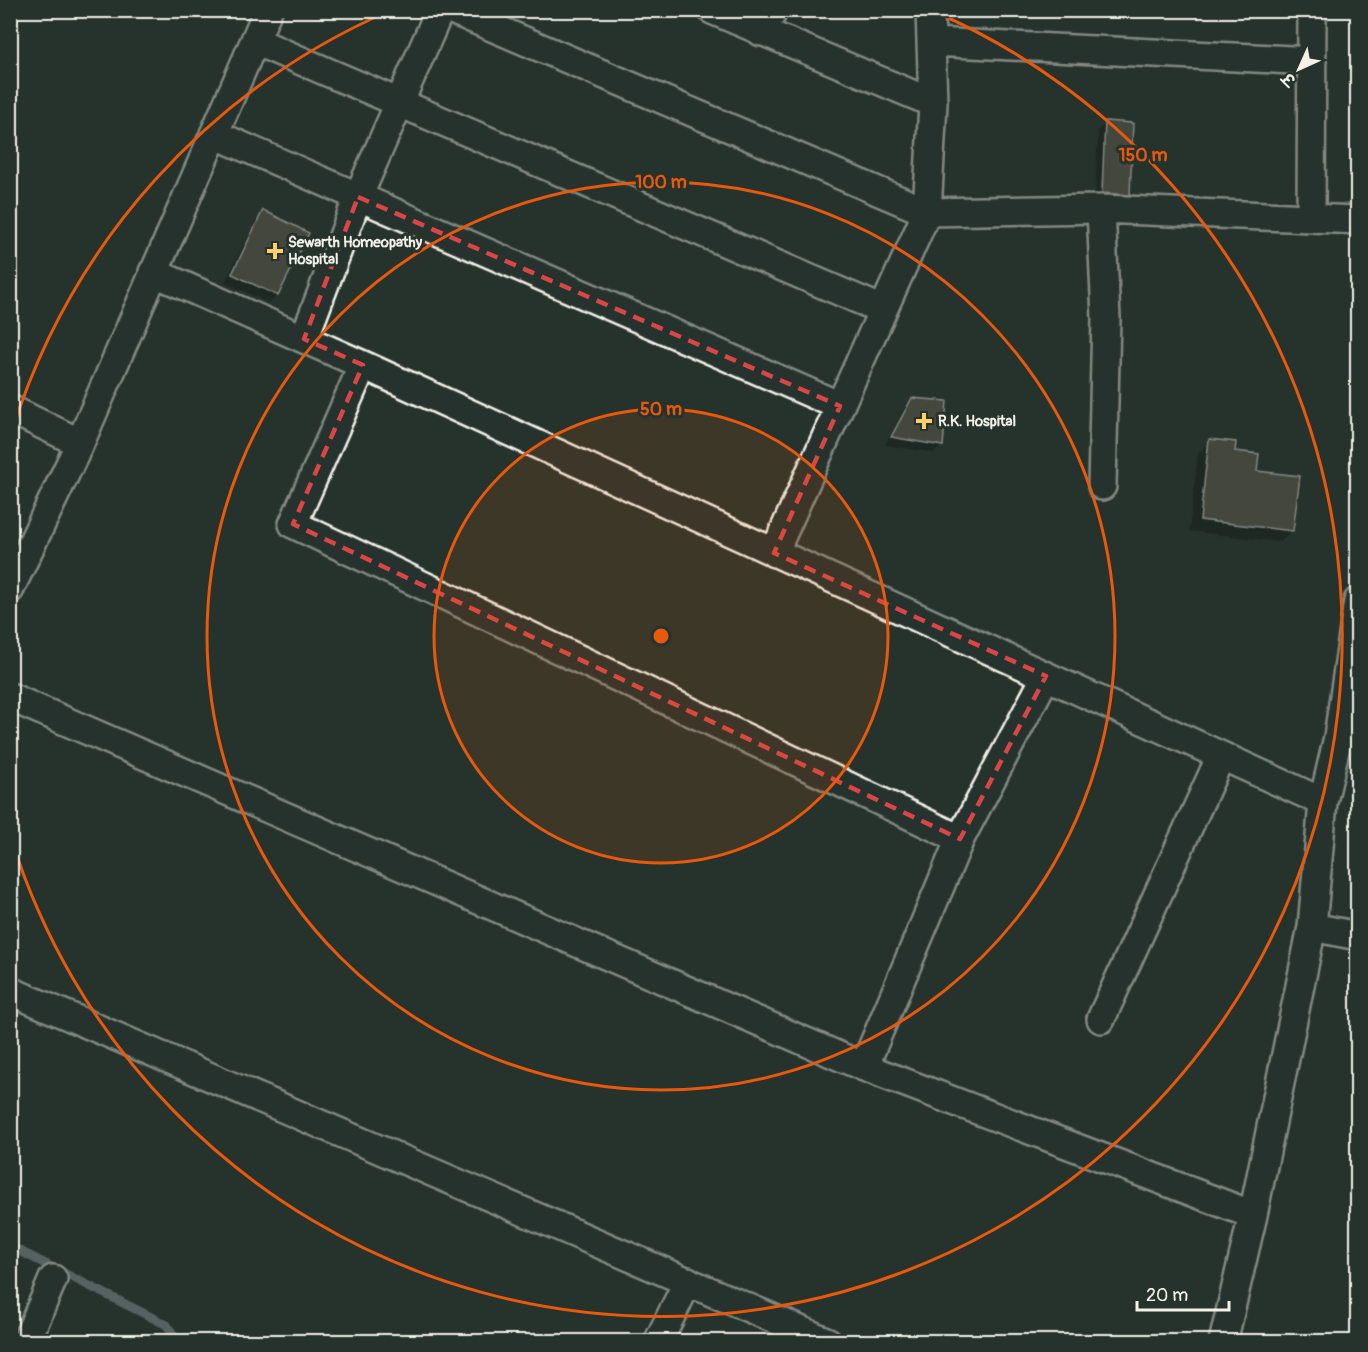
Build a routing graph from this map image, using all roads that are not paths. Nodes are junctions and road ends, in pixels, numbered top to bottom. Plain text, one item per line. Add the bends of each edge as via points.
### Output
1 (268, 10) edge
2 (440, 10) edge
3 (452, 10) edge
4 (712, 10) edge
5 (930, 10) edge
6 (1312, 10) edge
7 (768, 21) edge
8 (255, 41) junction
9 (932, 42) junction
10 (1312, 61) junction
11 (933, 103) junction
12 (400, 104) junction
13 (214, 134) junction
14 (358, 197) junction
15 (1101, 209) junction
16 (927, 213) junction
17 (1311, 218) junction
18 (1358, 220) edge
19 (153, 272) junction
20 (883, 310) junction
21 (304, 339) junction
22 (363, 365) junction
23 (840, 406) junction
24 (10, 409) edge
25 (80, 443) junction
26 (1102, 486) dead end
27 (774, 553) junction
28 (10, 589) edge
29 (1358, 601) edge
30 (1046, 676) junction
31 (10, 697) edge
32 (1348, 738) edge
33 (1221, 756) junction
34 (1323, 802) junction
35 (960, 839) junction
36 (1312, 927) junction
37 (1358, 936) edge
38 (10, 992) edge
39 (1101, 1020) dead end
40 (864, 1067) junction
41 (1252, 1215) junction
42 (53, 1279) dead end
43 (688, 1281) junction
44 (26, 1341) edge
45 (658, 1341) edge
46 (828, 1341) edge
47 (1223, 1341) edge

1 - 8 street
2 - 12 street
3 - 16 street
4 - 7 street
5 - 9 street
6 - 10 street
7 - 11 street
8 - 12 street
8 - 13 street
9 - 10 street
9 - 11 street
10 - 17 street
11 - 16 street
12 - 14 street
12 - 20 street
13 - 14 street
13 - 19 street
14 - 21 street
14 - 23 street
15 - 16 street
15 - 17 street
15 - 26 street via 1106,318
16 - 20 street
17 - 18 street
19 - 21 street
19 - 25 street
20 - 23 street
21 - 22 street
22 - 27 street
22 - 35 street via 293,524
23 - 27 street
24 - 25 street
25 - 28 street
27 - 30 street
29 - 32 street
30 - 33 street
30 - 35 street
31 - 40 street
32 - 34 street
33 - 34 street
33 - 39 street
34 - 36 street
35 - 40 street
36 - 37 street
36 - 41 street
38 - 43 street
40 - 41 street
41 - 47 street
42 - 44 street
43 - 45 street
43 - 46 street

